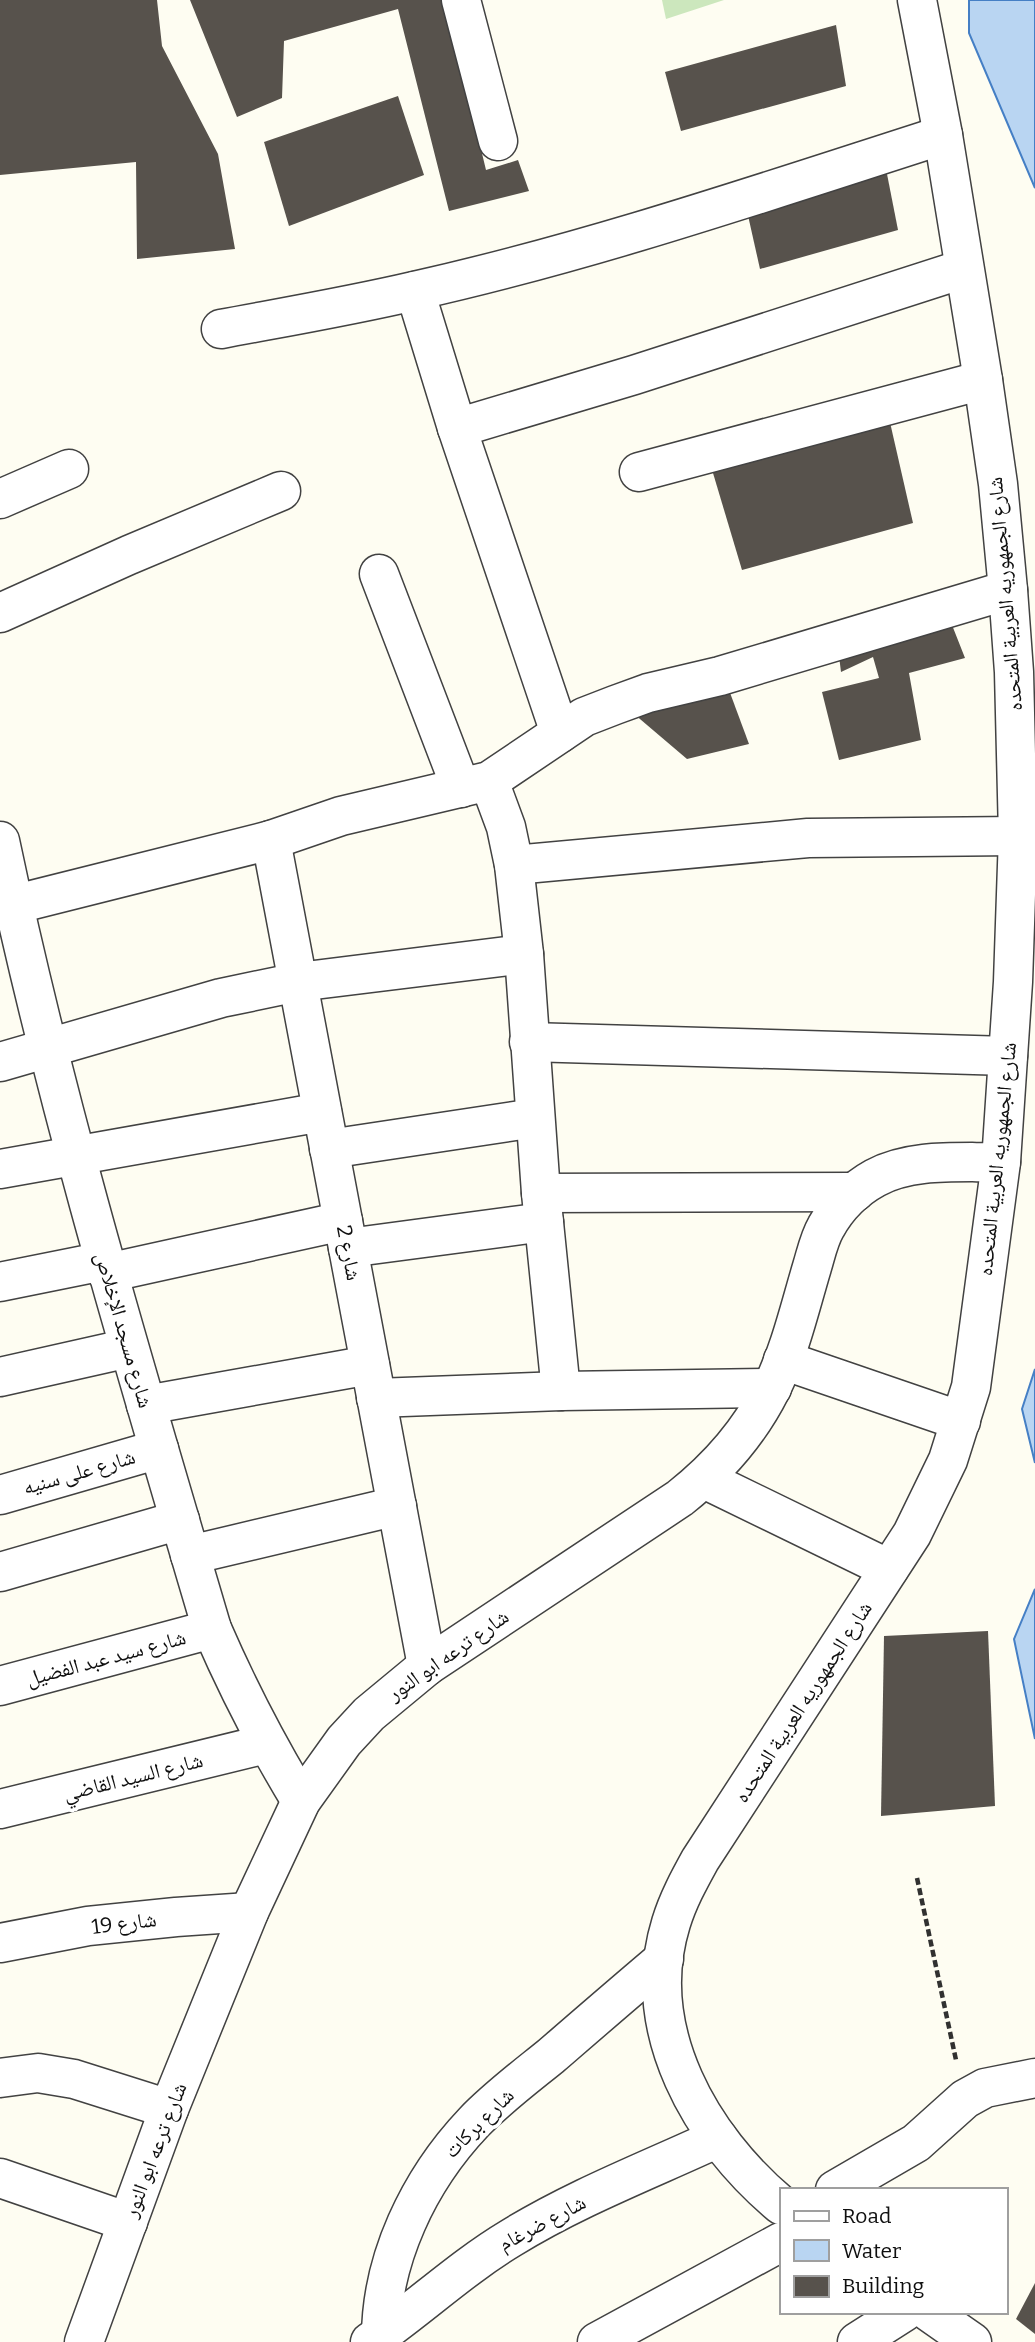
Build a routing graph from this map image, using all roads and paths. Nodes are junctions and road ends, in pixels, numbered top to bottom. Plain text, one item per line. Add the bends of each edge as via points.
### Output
1 (461, 0) edge
2 (917, 0) edge
3 (943, 135) junction
4 (498, 141) dead end
5 (963, 269) junction
6 (415, 291) junction
7 (221, 329) dead end
8 (983, 380) junction
9 (457, 428) junction
10 (69, 469) dead end
11 (639, 472) dead end
12 (281, 491) dead end
13 (0, 499) edge
14 (379, 574) dead end
15 (1008, 590) junction
16 (0, 613) edge
17 (560, 733) junction
18 (475, 785) junction
19 (1018, 836) junction
20 (271, 840) junction
21 (0, 841) edge
22 (514, 865) junction
23 (7, 906) edge
24 (524, 954) junction
25 (298, 982) junction
26 (530, 1042) junction
27 (47, 1049) junction
28 (1008, 1056) junction
29 (0, 1062) edge
30 (322, 1112) junction
31 (536, 1118) junction
32 (329, 1149) junction
33 (75, 1156) junction
34 (1001, 1162) junction
35 (0, 1169) edge
36 (855, 1192) junction
37 (542, 1207) junction
38 (345, 1235) junction
39 (105, 1267) junction
40 (0, 1282) edge
41 (129, 1348) junction
42 (777, 1374) junction
43 (0, 1377) edge
44 (373, 1381) junction
45 (561, 1391) junction
46 (146, 1405) junction
47 (961, 1421) junction
48 (159, 1449) junction
49 (704, 1479) junction
50 (0, 1495) edge
51 (397, 1506) junction
52 (185, 1537) junction
53 (890, 1569) junction
54 (0, 1572) edge
55 (212, 1629) junction
56 (426, 1666) junction
57 (0, 1686) edge
58 (266, 1744) junction
59 (301, 1801) junction
60 (0, 1809) edge
61 (917, 1878) dead end
62 (249, 1912) junction
63 (0, 1943) edge
64 (664, 1959) junction
65 (0, 2078) edge
66 (1035, 2078) edge
67 (965, 2099) junction
68 (169, 2109) junction
69 (718, 2138) junction
70 (0, 2178) edge
71 (838, 2188) edge
72 (780, 2204) edge
73 (128, 2222) junction
74 (780, 2243) edge
75 (901, 2314) edge
76 (932, 2314) edge
77 (377, 2339) edge
78 (84, 2342) edge
79 (597, 2342) edge
80 (857, 2342) edge
81 (972, 2342) edge

1 - 4 street
2 - 3 street, شارع الجمهوريه العربية المتحده
3 - 5 street, شارع الجمهوريه العربية المتحده
3 - 6 street via 683,218
5 - 8 street, شارع الجمهوريه العربية المتحده
5 - 9 street
6 - 7 street
6 - 9 street
8 - 11 street
8 - 15 street, شارع الجمهوريه العربية المتحده
9 - 17 street
10 - 13 street
12 - 16 street
14 - 18 street
15 - 17 street via 648,693 584,717
15 - 19 street, شارع الجمهوريه العربية المتحده
17 - 18 street
18 - 20 street via 341,816
18 - 22 street via 506,827
19 - 22 street via 808,838
19 - 28 street, شارع الجمهوريه العربية المتحده
20 - 23 street
20 - 25 street, شارع 2
21 - 23 street, شارع مسجد الإخلاص
22 - 24 street
23 - 27 street, شارع مسجد الإخلاص
24 - 25 street
24 - 26 street
25 - 27 street via 221,998
25 - 30 street, شارع 2
26 - 28 street
26 - 31 street
27 - 29 street
27 - 33 street, شارع مسجد الإخلاص
28 - 34 street, شارع الجمهوريه العربية المتحده
30 - 32 street, شارع 2
30 - 33 street
31 - 32 street
31 - 37 street
32 - 38 street, شارع 2
33 - 35 street
33 - 39 street, شارع مسجد الإخلاص
34 - 36 street, شارع ترعه ابو النور via 921,1165 875,1178
34 - 47 street, شارع الجمهوريه العربية المتحده via 977,1351
36 - 37 street
36 - 42 street, شارع ترعه ابو النور via 824,1229
37 - 38 street
37 - 45 street
38 - 39 street
38 - 44 street, شارع 2
39 - 40 street
39 - 41 street, شارع مسجد الإخلاص
41 - 43 street
41 - 46 street, شارع مسجد الإخلاص
42 - 45 street
42 - 47 street
42 - 49 street, شارع ترعه ابو النور via 753,1421
44 - 45 street
44 - 46 street
44 - 51 street, شارع 2
46 - 48 street, شارع مسجد الإخلاص
47 - 53 street, شارع الجمهوريه العربية المتحده via 931,1498
48 - 50 street, شارع على سنيه
48 - 52 street, شارع مسجد الإخلاص
49 - 53 street
49 - 56 street, شارع ترعه ابو النور
51 - 52 street
51 - 56 street, شارع 2
52 - 54 street
52 - 55 street, شارع مسجد الإخلاص
53 - 64 street, شارع الجمهوريه العربية المتحده via 700,1860 683,1891
55 - 57 street, شارع سيد عبد الفضيل
55 - 58 street, شارع مسجد الإخلاص
56 - 59 street, شارع ترعه ابو النور via 352,1732
58 - 59 street, شارع مسجد الإخلاص
58 - 60 street, شارع السيد القاضي
59 - 62 street, شارع ترعه ابو النور
61 - 67 path
62 - 63 street, شارع 19 via 88,1926
62 - 68 street, شارع ترعه ابو النور
64 - 69 street, شارع الجمهوريه العربية المتحده via 663,2007 673,2054 692,2098
64 - 77 street, شارع بركات via 475,2120 444,2155 400,2238
65 - 68 street via 38,2073 74,2079
66 - 67 street via 985,2088
67 - 71 street via 916,2143
68 - 73 street, شارع ترعه ابو النور
69 - 72 street, شارع الجمهوريه العربية المتحده
69 - 77 street, شارع ضرغام via 513,2236
70 - 73 street
73 - 78 street, شارع ترعه ابو النور
74 - 79 street
75 - 80 street
76 - 81 street

